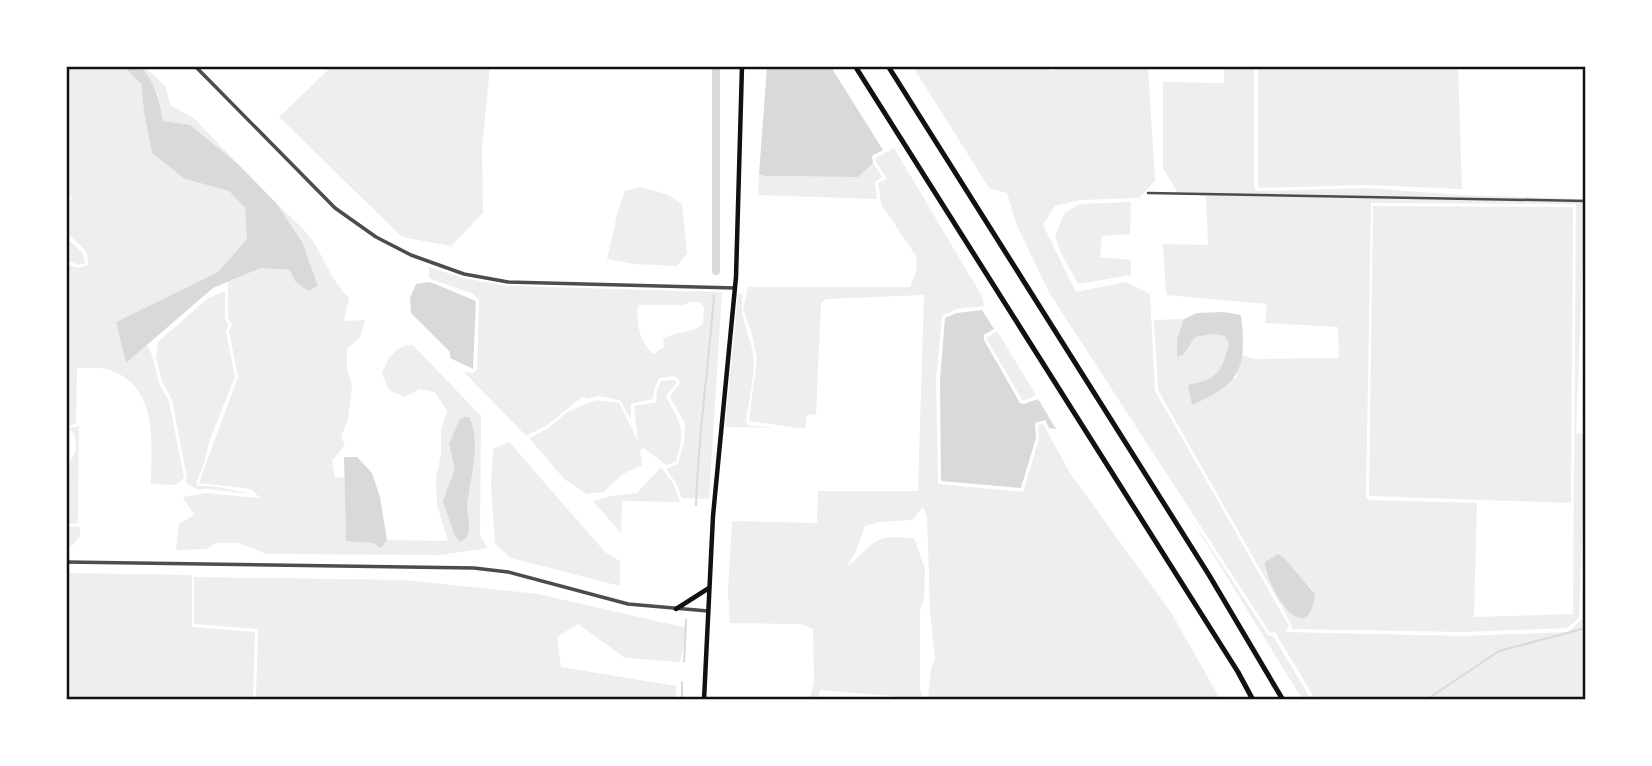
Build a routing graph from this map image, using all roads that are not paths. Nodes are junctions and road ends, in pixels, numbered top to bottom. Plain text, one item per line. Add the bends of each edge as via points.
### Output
1 (195, 66) edge
2 (742, 66) edge
3 (855, 66) edge
4 (888, 66) edge
5 (1148, 194) dead end
6 (1586, 201) edge
7 (735, 288) junction
8 (66, 562) edge
9 (709, 587) junction
10 (676, 609) junction
11 (708, 611) junction
12 (704, 699) edge
13 (1253, 699) edge
14 (1283, 699) edge

1 - 7 street via 335,208 411,255 464,274 508,282
2 - 7 main road
3 - 13 highway
4 - 14 highway
5 - 6 street
7 - 9 main road
8 - 10 street via 474,568 508,572 628,604
9 - 10 main road
9 - 11 main road
10 - 11 street
11 - 12 main road

